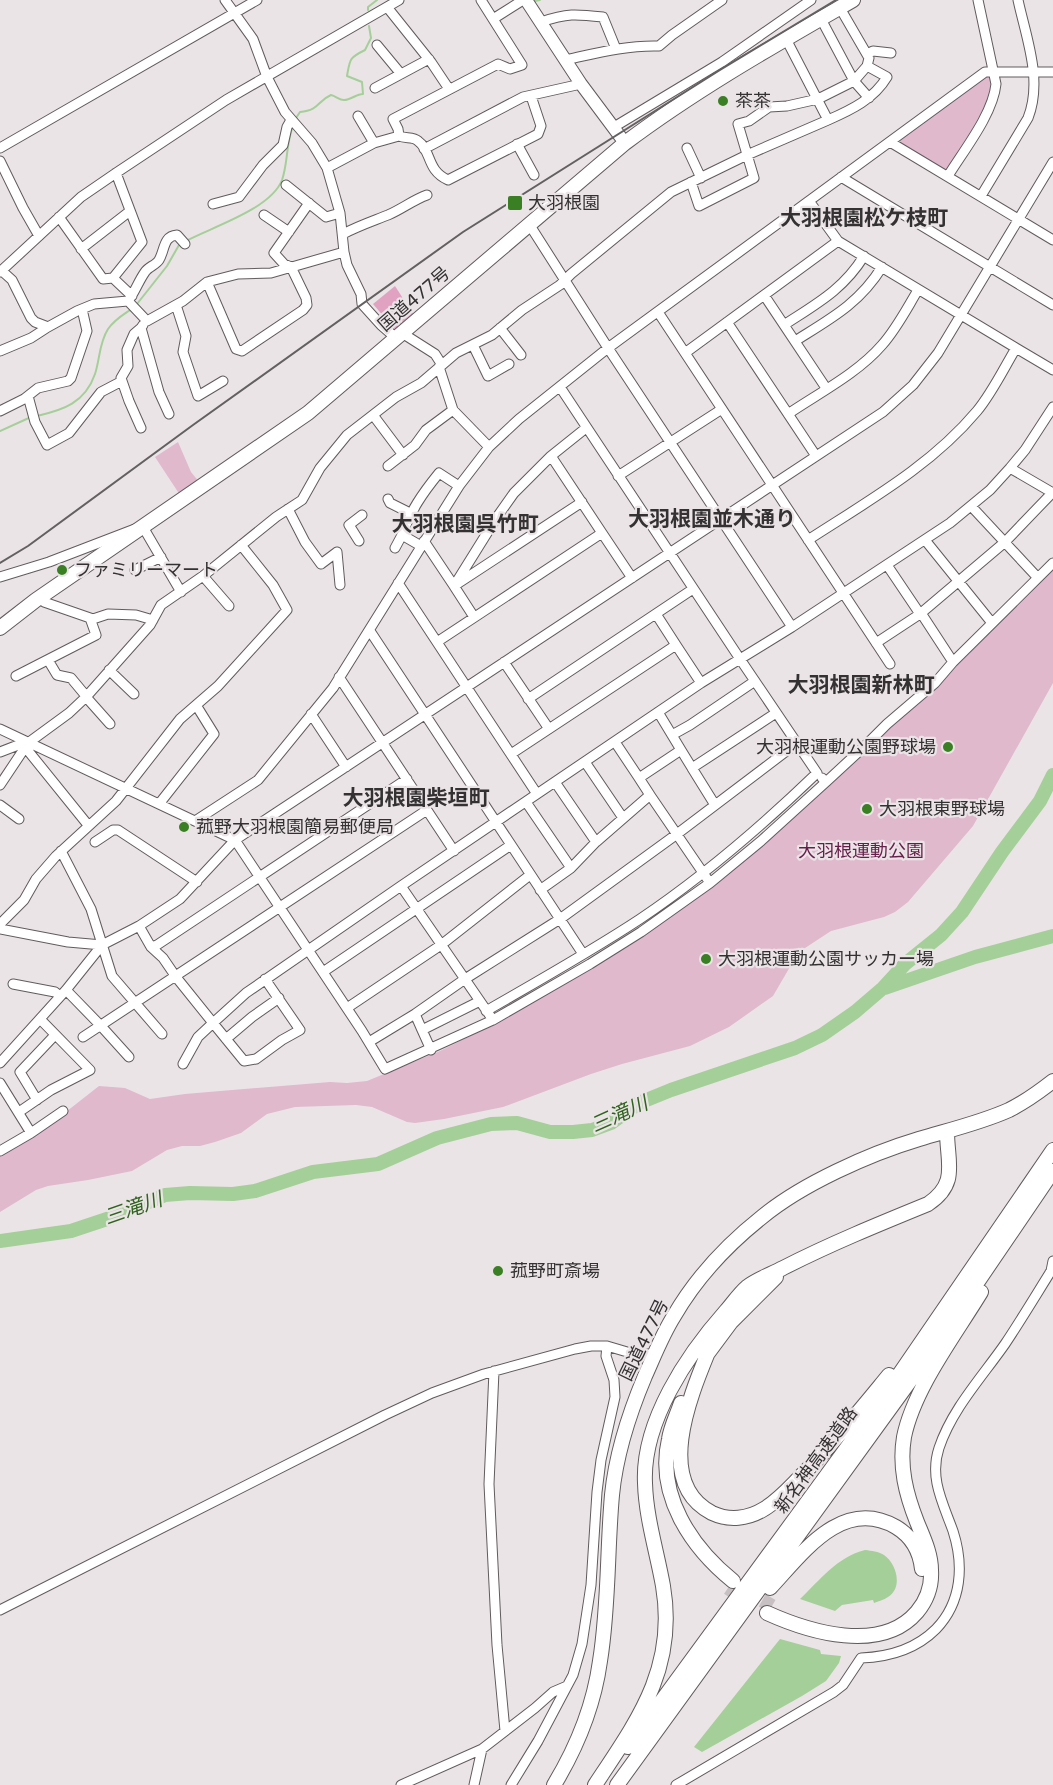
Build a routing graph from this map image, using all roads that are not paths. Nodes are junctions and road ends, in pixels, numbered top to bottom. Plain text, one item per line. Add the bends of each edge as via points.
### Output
1 (225, 0) edge
2 (257, 0) edge
3 (399, 0) edge
4 (481, 0) edge
5 (525, 0) edge
6 (722, 0) edge
7 (811, 0) edge
8 (853, 0) edge
9 (978, 0) edge
10 (1018, 0) edge
11 (387, 7) junction
12 (840, 8) junction
13 (235, 13) junction
14 (493, 19) junction
15 (821, 19) junction
16 (541, 22) junction
17 (786, 39) junction
18 (377, 45) dead end
19 (616, 49) junction
20 (891, 53) dead end
21 (867, 54) junction
22 (429, 59) junction
23 (565, 60) junction
24 (867, 66) junction
25 (1053, 72) edge
26 (994, 73) junction
27 (1034, 73) junction
28 (400, 74) junction
29 (267, 77) junction
30 (854, 81) junction
31 (581, 84) junction
32 (375, 88) dead end
33 (449, 89) junction
34 (531, 96) junction
35 (869, 98) junction
36 (818, 99) junction
37 (358, 116) dead end
38 (828, 120) junction
39 (294, 123) junction
40 (614, 127) junction
41 (399, 136) junction
42 (890, 142) junction
43 (374, 143) junction
44 (625, 143) junction
45 (517, 144) junction
46 (0, 148) edge
47 (687, 148) dead end
48 (424, 149) junction
49 (747, 155) junction
50 (0, 161) edge
51 (1053, 162) edge
52 (327, 168) junction
53 (116, 173) junction
54 (534, 175) dead end
55 (948, 176) junction
56 (701, 177) junction
57 (841, 177) junction
58 (691, 182) junction
59 (286, 185) dead end
60 (427, 195) dead end
61 (981, 196) junction
62 (809, 201) junction
63 (309, 203) junction
64 (213, 204) dead end
65 (130, 211) junction
66 (340, 213) junction
67 (264, 215) dead end
68 (58, 217) junction
69 (1018, 219) junction
70 (530, 224) junction
71 (289, 232) junction
72 (343, 234) junction
73 (39, 236) junction
74 (1053, 240) edge
75 (183, 242) dead end
76 (838, 242) junction
77 (81, 249) junction
78 (344, 252) junction
79 (864, 256) junction
80 (291, 267) junction
81 (882, 267) junction
82 (990, 267) junction
83 (1, 272) edge
84 (112, 278) junction
85 (566, 279) junction
86 (207, 282) junction
87 (918, 290) junction
88 (764, 295) junction
89 (131, 303) junction
90 (176, 305) junction
91 (1053, 305) edge
92 (82, 309) junction
93 (658, 312) junction
94 (961, 315) junction
95 (728, 322) junction
96 (144, 324) junction
97 (784, 325) junction
98 (48, 327) junction
99 (500, 328) junction
100 (399, 336) junction
101 (795, 342) junction
102 (473, 345) junction
103 (608, 348) junction
104 (1016, 348) junction
105 (0, 351) edge
106 (685, 353) junction
107 (521, 355) dead end
108 (509, 364) dead end
109 (440, 366) junction
110 (1053, 370) edge
111 (122, 381) junction
112 (223, 381) dead end
113 (560, 387) junction
114 (826, 388) junction
115 (28, 396) junction
116 (1053, 407) edge
117 (722, 409) junction
118 (453, 410) junction
119 (0, 411) edge
120 (169, 414) dead end
121 (788, 414) junction
122 (373, 415) junction
123 (141, 428) dead end
124 (586, 428) junction
125 (670, 443) junction
126 (489, 447) junction
127 (403, 455) junction
128 (551, 456) junction
129 (816, 456) junction
130 (388, 466) dead end
131 (1010, 468) junction
132 (618, 477) junction
133 (772, 485) junction
134 (459, 486) junction
135 (1053, 493) edge
136 (388, 499) dead end
137 (582, 502) junction
138 (971, 507) junction
139 (288, 509) junction
140 (410, 513) junction
141 (362, 515) dead end
142 (721, 519) junction
143 (143, 527) junction
144 (602, 532) junction
145 (402, 535) junction
146 (808, 540) junction
147 (925, 540) junction
148 (359, 541) dead end
149 (1005, 542) junction
150 (423, 544) junction
151 (241, 545) junction
152 (395, 548) dead end
153 (669, 552) junction
154 (161, 557) junction
155 (1053, 563) edge
156 (887, 565) junction
157 (135, 570) dead end
158 (203, 576) junction
159 (0, 577) edge
160 (632, 578) junction
161 (1038, 578) junction
162 (958, 581) junction
163 (398, 583) junction
164 (340, 585) dead end
165 (454, 586) junction
166 (693, 589) junction
167 (181, 592) junction
168 (844, 593) junction
169 (40, 597) junction
170 (229, 606) dead end
171 (656, 614) junction
172 (920, 614) junction
173 (474, 617) junction
174 (90, 618) junction
175 (153, 620) junction
176 (992, 623) junction
177 (792, 627) junction
178 (0, 628) edge
179 (370, 631) junction
180 (437, 642) junction
181 (876, 643) junction
182 (676, 645) junction
183 (740, 659) junction
184 (48, 660) junction
185 (504, 662) junction
186 (953, 662) junction
187 (890, 664) dead end
188 (110, 670) junction
189 (16, 676) dead end
190 (339, 677) junction
191 (755, 681) junction
192 (701, 683) junction
193 (466, 687) junction
194 (134, 694) dead end
195 (86, 696) junction
196 (528, 699) junction
197 (196, 705) junction
198 (658, 712) junction
199 (776, 713) junction
200 (311, 714) junction
201 (424, 715) junction
202 (110, 724) dead end
203 (0, 729) edge
204 (549, 729) junction
205 (672, 735) junction
206 (382, 742) junction
207 (615, 742) junction
208 (797, 743) junction
209 (26, 744) junction
210 (681, 750) junction
211 (0, 752) edge
212 (511, 754) junction
213 (585, 762) junction
214 (346, 767) junction
215 (692, 768) junction
216 (817, 773) junction
217 (639, 778) junction
218 (407, 779) junction
219 (555, 782) junction
220 (826, 782) junction
221 (0, 785) edge
222 (126, 789) junction
223 (537, 794) junction
224 (650, 795) junction
225 (526, 801) junction
226 (159, 804) junction
227 (0, 805) edge
228 (715, 806) junction
229 (427, 810) junction
230 (623, 818) junction
231 (19, 819) dead end
232 (195, 821) junction
233 (496, 822) junction
234 (88, 825) junction
235 (677, 834) junction
236 (235, 840) junction
237 (95, 842) dead end
238 (597, 842) junction
239 (511, 845) junction
240 (61, 851) junction
241 (454, 851) junction
242 (571, 868) junction
243 (704, 873) junction
244 (530, 875) junction
245 (260, 877) junction
246 (197, 882) junction
247 (710, 883) junction
248 (401, 886) junction
249 (540, 890) junction
250 (280, 908) junction
251 (417, 909) junction
252 (560, 919) junction
253 (0, 926) edge
254 (139, 926) junction
255 (102, 945) junction
256 (441, 945) junction
257 (151, 947) junction
258 (308, 950) junction
259 (583, 954) junction
260 (323, 972) junction
261 (176, 977) junction
262 (265, 979) junction
263 (465, 979) junction
264 (13, 984) dead end
265 (63, 993) junction
266 (279, 998) junction
267 (480, 1001) junction
268 (136, 1004) junction
269 (347, 1008) junction
270 (486, 1011) junction
271 (415, 1014) junction
272 (40, 1019) junction
273 (493, 1020) junction
274 (213, 1023) junction
275 (101, 1026) junction
276 (422, 1030) junction
277 (162, 1034) dead end
278 (55, 1035) junction
279 (84, 1037) dead end
280 (226, 1040) junction
281 (369, 1042) junction
282 (431, 1050) junction
283 (129, 1057) dead end
284 (0, 1063) edge
285 (183, 1064) dead end
286 (1053, 1082) edge
287 (0, 1083) edge
288 (37, 1100) junction
289 (63, 1110) dead end
290 (19, 1112) junction
291 (947, 1131) junction
292 (31, 1133) junction
293 (1053, 1150) edge
294 (0, 1151) edge
295 (1046, 1175) edge
296 (1039, 1192) junction
297 (1053, 1261) edge
298 (944, 1311) junction
299 (607, 1346) junction
300 (704, 1346) junction
301 (655, 1354) junction
302 (494, 1371) junction
303 (730, 1585) tunnel mouth
304 (0, 1610) edge
305 (735, 1623) junction
306 (567, 1686) junction
307 (505, 1731) junction
308 (482, 1749) junction
309 (400, 1785) edge
310 (474, 1785) edge
311 (511, 1785) edge
312 (554, 1785) edge
313 (595, 1785) edge
314 (600, 1785) edge
315 (618, 1785) edge
316 (676, 1785) edge

1 - 13 street
2 - 13 street
3 - 11 street
4 - 14 street
5 - 14 street
5 - 16 main road
6 - 19 street via 659,46
7 - 40 street via 722,62
8 - 12 highway, 国道477号
9 - 26 street
10 - 27 street
11 - 22 street
11 - 29 street
12 - 15 highway, 国道477号
12 - 21 street
13 - 29 street via 253,39
13 - 46 street
14 - 33 street via 522,65 510,69 498,64
15 - 17 highway, 国道477号
15 - 30 street
16 - 19 street via 570,14 603,17
16 - 23 main road
17 - 36 street
17 - 44 highway, 国道477号 via 679,103
18 - 28 street
19 - 23 street
20 - 21 street
21 - 24 street
22 - 28 street
22 - 33 street
23 - 31 main road
24 - 30 street
24 - 35 street via 887,77
25 - 27 street
26 - 27 street
26 - 42 street via 986,72
26 - 55 street via 993,101
27 - 61 street via 1033,104 1028,118
28 - 32 street
29 - 39 street
29 - 53 street
30 - 35 street
30 - 36 street
31 - 34 street
31 - 40 main road
33 - 41 street via 393,120
34 - 45 street via 541,126 538,134
34 - 48 street
35 - 38 street
36 - 38 street
36 - 49 street via 770,107 749,122 738,124
37 - 43 street
38 - 49 street
39 - 52 street
39 - 64 street via 287,127 283,145 239,197
40 - 44 main road
41 - 43 street
41 - 48 street via 419,141
42 - 55 street
42 - 57 street
43 - 52 street
44 - 70 highway, 国道477号
45 - 48 street via 448,180 436,173
45 - 54 street
47 - 56 street
49 - 56 street
49 - 58 street via 754,178 699,206
50 - 73 street
51 - 69 street
52 - 66 street
53 - 65 street
53 - 68 street
55 - 61 street
56 - 58 street
57 - 62 street
57 - 82 street
58 - 85 street via 665,196
59 - 63 street
60 - 72 street
61 - 69 street
62 - 76 street
62 - 93 street
63 - 66 street via 326,217
63 - 71 street
65 - 77 street
65 - 84 street via 142,242
66 - 72 street
67 - 71 street
68 - 73 street
68 - 77 street
69 - 74 street
69 - 82 street
70 - 85 street
70 - 100 highway, 国道477号
71 - 80 street via 274,253
72 - 78 street
73 - 83 street
75 - 89 street via 177,235 169,237 159,260 145,271
76 - 79 street
76 - 88 street
77 - 84 street via 103,279
78 - 80 street
78 - 100 street via 362,304 381,325
79 - 81 street
79 - 97 street via 839,288
80 - 86 street
80 - 86 street via 307,305 242,351 236,349
81 - 87 street
81 - 101 street via 856,300
82 - 91 street
82 - 94 street
83 - 98 street via 12,280 31,318
84 - 89 street
85 - 99 street
85 - 103 street
86 - 90 street
87 - 94 street
87 - 114 street via 882,345 864,363
88 - 95 street
88 - 97 street
89 - 92 street via 94,304
89 - 96 street
90 - 96 street
90 - 112 street via 186,336 183,352 198,396
92 - 98 street
92 - 115 street via 87,331 71,378 38,388
93 - 103 street
93 - 106 street
94 - 104 street
94 - 129 street via 928,367 898,399
95 - 106 street
95 - 121 street
96 - 111 street via 127,350 128,366
96 - 120 street via 159,392
97 - 101 street
98 - 105 street
99 - 102 street
99 - 107 street
100 - 109 street via 435,354
100 - 143 highway, 国道477号 via 308,413
101 - 114 street
102 - 108 street via 489,376
102 - 109 street
103 - 113 street
103 - 125 street
104 - 110 street
104 - 146 street via 979,409 948,443 914,471
106 - 117 street
109 - 118 street
109 - 122 street
111 - 115 street via 101,392 69,433 47,445
111 - 123 street
113 - 124 street
113 - 126 street
114 - 121 street
115 - 119 street
116 - 131 street
117 - 125 street
117 - 133 street
118 - 126 street
118 - 127 street
121 - 129 street
122 - 127 street
122 - 139 street via 343,440 320,468 302,500
124 - 128 street
124 - 132 street
125 - 132 street
125 - 142 street
126 - 134 street
127 - 130 street
128 - 137 street
128 - 165 street via 514,493
129 - 133 street
131 - 135 street
131 - 138 street
132 - 153 street
133 - 142 street
133 - 146 street
134 - 140 street via 440,473
134 - 150 street
135 - 149 street
136 - 140 street
137 - 144 street
137 - 165 street
138 - 147 street
138 - 149 street
139 - 151 street
139 - 164 street via 321,564 336,552
140 - 145 street
141 - 148 street via 349,525
142 - 153 street
142 - 177 street
143 - 154 street
143 - 159 street
143 - 169 highway, 国道477号
144 - 160 street
144 - 173 street
145 - 150 street
145 - 152 street
146 - 168 street
147 - 156 street
147 - 162 street
149 - 161 street
149 - 162 street
150 - 163 street
150 - 165 street
151 - 158 street
151 - 197 street via 273,585 287,610
153 - 160 street
153 - 166 street
154 - 157 street
154 - 167 street
155 - 161 street
156 - 168 street
156 - 172 street
158 - 167 street
158 - 170 street
160 - 185 street
161 - 176 street
162 - 172 street
162 - 176 street
163 - 179 street
163 - 180 street
165 - 173 street
166 - 171 street
166 - 183 street
167 - 175 street via 161,604
168 - 177 street
168 - 181 street
169 - 174 street via 44,602
169 - 178 highway, 国道477号
171 - 182 street
171 - 196 street
172 - 181 street
172 - 186 street
173 - 180 street
174 - 175 street via 108,614
174 - 184 street via 96,635
175 - 188 street
176 - 186 street
177 - 183 street
179 - 190 street
179 - 201 street
180 - 193 street
181 - 187 street
182 - 192 street
182 - 204 street
183 - 191 street
183 - 192 street
184 - 189 street
184 - 195 street via 57,675 71,678
185 - 193 street
185 - 196 street
186 - 220 street
188 - 194 street
188 - 195 street
190 - 200 street
190 - 206 street
191 - 199 street
191 - 205 street
192 - 198 street
193 - 201 street
193 - 212 street
195 - 202 street
195 - 209 street
196 - 204 street
197 - 222 street via 180,719
197 - 226 street via 214,734
198 - 205 street
198 - 207 street
199 - 208 street
199 - 215 street
200 - 214 street
200 - 232 street via 258,780
201 - 206 street
201 - 233 street
203 - 209 street
204 - 212 street
205 - 210 street
206 - 214 street
206 - 218 street
207 - 213 street
207 - 217 street
208 - 216 street
208 - 228 street
209 - 211 street
209 - 221 street
209 - 222 street
209 - 234 street
210 - 215 street
210 - 217 street
212 - 223 street
213 - 219 street
213 - 230 street
214 - 236 street
215 - 228 street
216 - 220 street
216 - 243 street
217 - 224 street
218 - 229 street
218 - 245 street
219 - 223 street
219 - 238 street
220 - 247 street
222 - 226 street
222 - 234 street
223 - 225 street
224 - 230 street
224 - 235 street
225 - 233 street
225 - 242 street
226 - 232 street
227 - 231 street
228 - 235 street
229 - 241 street
229 - 250 street
230 - 238 street
232 - 236 street
233 - 239 street
233 - 241 street
234 - 240 street
235 - 243 street
235 - 252 street
236 - 245 street
236 - 246 street
237 - 246 street via 118,830
238 - 242 street
239 - 244 street
239 - 251 street
240 - 253 street
240 - 255 street via 91,909
241 - 248 street
242 - 249 street
243 - 247 street
243 - 259 street
244 - 249 street
244 - 256 street
245 - 250 street
245 - 257 street
246 - 254 street
247 - 273 street via 641,932
248 - 251 street
248 - 258 street
249 - 252 street
250 - 258 street
250 - 261 street
251 - 256 street
251 - 260 street
252 - 259 street
252 - 263 street
253 - 255 street via 68,942
254 - 255 street
254 - 257 street
255 - 265 street
255 - 268 street via 112,976
256 - 263 street
256 - 269 street
257 - 261 street
258 - 260 street
258 - 262 street
259 - 270 street
260 - 269 street
261 - 268 street
261 - 274 street
262 - 266 street
262 - 274 street
263 - 267 street
263 - 271 street
264 - 265 street
265 - 272 street
265 - 275 street
266 - 280 street
266 - 280 street via 300,1030 256,1059 244,1061
267 - 270 street
267 - 276 street
268 - 275 street
268 - 277 street
269 - 281 street
270 - 273 street
271 - 276 street
271 - 281 street
272 - 278 street
272 - 284 street
273 - 282 street
274 - 280 street
274 - 285 street via 198,1036
275 - 279 street
275 - 283 street
276 - 282 street
278 - 288 street via 20,1072
278 - 288 street via 90,1070
281 - 282 street via 385,1069
286 - 291 highway, 国道477号 via 1010,1109
287 - 290 street
288 - 290 street
289 - 292 street
290 - 292 street
291 - 300 highway via 950,1169 945,1189 938,1197 816,1251 747,1287
291 - 301 highway, 国道477号 via 875,1154 832,1173 763,1215 687,1295
292 - 294 street
293 - 295 highway, 新名神高速道路
295 - 296 highway, 新名神高速道路
295 - 298 highway, 新名神高速道路
296 - 305 highway, 新名神高速道路 via 908,1384
296 - 305 highway via 928,1378 907,1426 904,1484 931,1570 930,1584 914,1616 883,1633 845,1635 782,1620 770,1610 835,1626 863,1627 889,1622 908,1609 922,1580 919,1554 914,1543 898,1528 867,1518 845,1521 828,1530
297 - 316 street via 1052,1271 954,1416 939,1448 937,1486 960,1565 957,1594 942,1622 906,1649 861,1658 834,1692
298 - 300 highway via 809,1469 772,1503 743,1517 719,1516 700,1506 681,1471 685,1416
298 - 314 highway, 新名神高速道路
299 - 301 street via 634,1354
299 - 302 street via 575,1349
299 - 306 street via 615,1397 601,1460 584,1636
300 - 303 highway via 679,1387 662,1431 659,1482 666,1507 680,1533 701,1562
300 - 313 highway via 662,1405 645,1462 647,1507 666,1608 663,1660 639,1715
301 - 312 highway, 国道477号 via 629,1417 615,1471 604,1627 594,1690 585,1723
302 - 304 street via 414,1401
302 - 307 street via 489,1484
305 - 315 highway, 新名神高速道路
306 - 307 street via 552,1692
306 - 311 street
307 - 308 street
308 - 309 street
308 - 310 street

